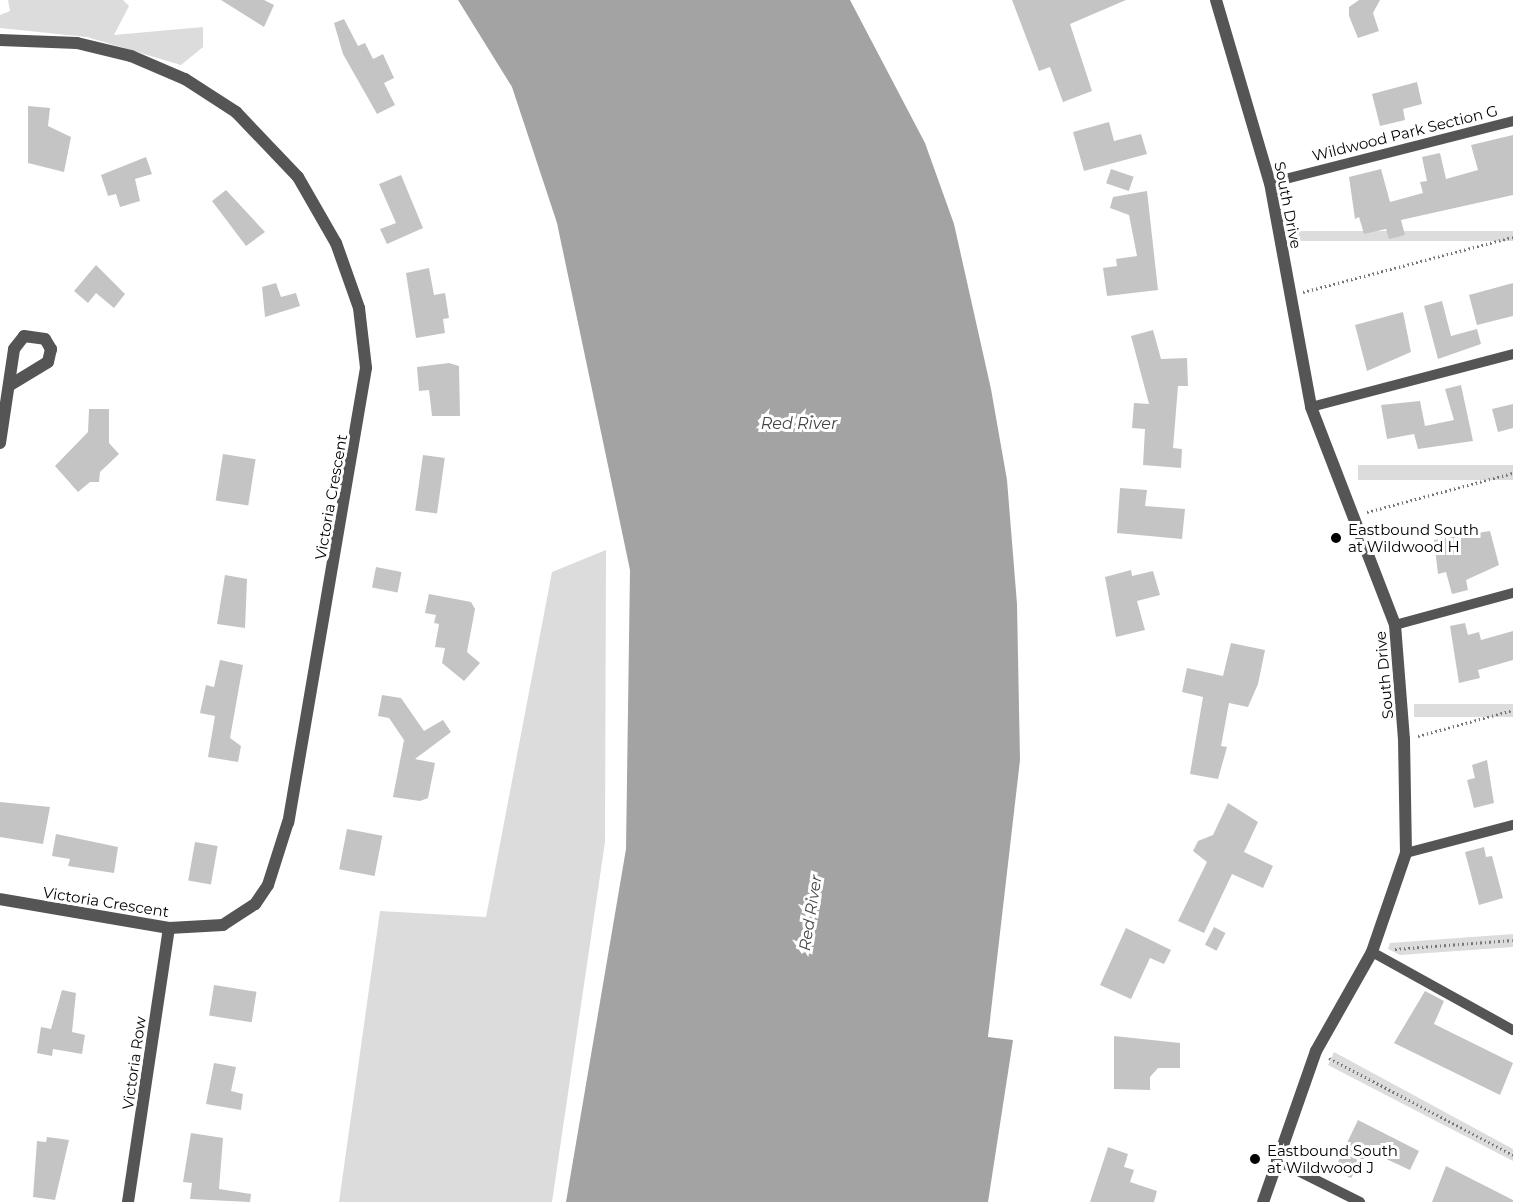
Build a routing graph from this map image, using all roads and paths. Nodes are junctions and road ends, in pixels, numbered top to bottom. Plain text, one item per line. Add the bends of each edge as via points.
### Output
1 (1216, 0) edge
2 (0, 40) edge
3 (1513, 121) edge
4 (1270, 183) junction
5 (1513, 237) edge
6 (1290, 295) junction
7 (1513, 354) edge
8 (10, 385) dead end
9 (1311, 407) junction
10 (0, 443) edge
11 (1513, 473) edge
12 (1353, 515) junction
13 (1513, 593) edge
14 (1395, 625) junction
15 (1513, 710) edge
16 (1404, 739) junction
17 (1513, 825) edge
18 (1406, 853) junction
19 (0, 899) edge
20 (169, 928) junction
21 (1513, 940) edge
22 (1372, 952) junction
23 (1513, 1030) edge
24 (1316, 1051) junction
25 (1513, 1155) edge
26 (1276, 1160) junction
27 (128, 1202) edge
28 (1263, 1202) edge
29 (1360, 1202) edge

1 - 4 street, South Drive
2 - 20 street, Victoria Crescent via 77,43 131,56 185,79 236,112 278,153 313,202 343,261 358,308 364,399 277,861 268,885 240,917 203,928
3 - 4 lane, Wildwood Park Section G
4 - 6 street, South Drive
5 - 6 path
6 - 9 street, South Drive
7 - 9 lane
8 - 10 street
9 - 12 street, South Drive
11 - 12 path
12 - 14 street, South Drive
13 - 14 lane
14 - 16 street, South Drive
15 - 16 path
16 - 18 street, South Drive
17 - 18 lane
18 - 22 street, South Drive
19 - 20 street, Victoria Crescent
20 - 27 street, Victoria Row
21 - 22 path
22 - 23 lane
22 - 24 street, South Drive
24 - 25 path
24 - 26 street, South Drive
26 - 28 street, South Drive
26 - 29 lane

